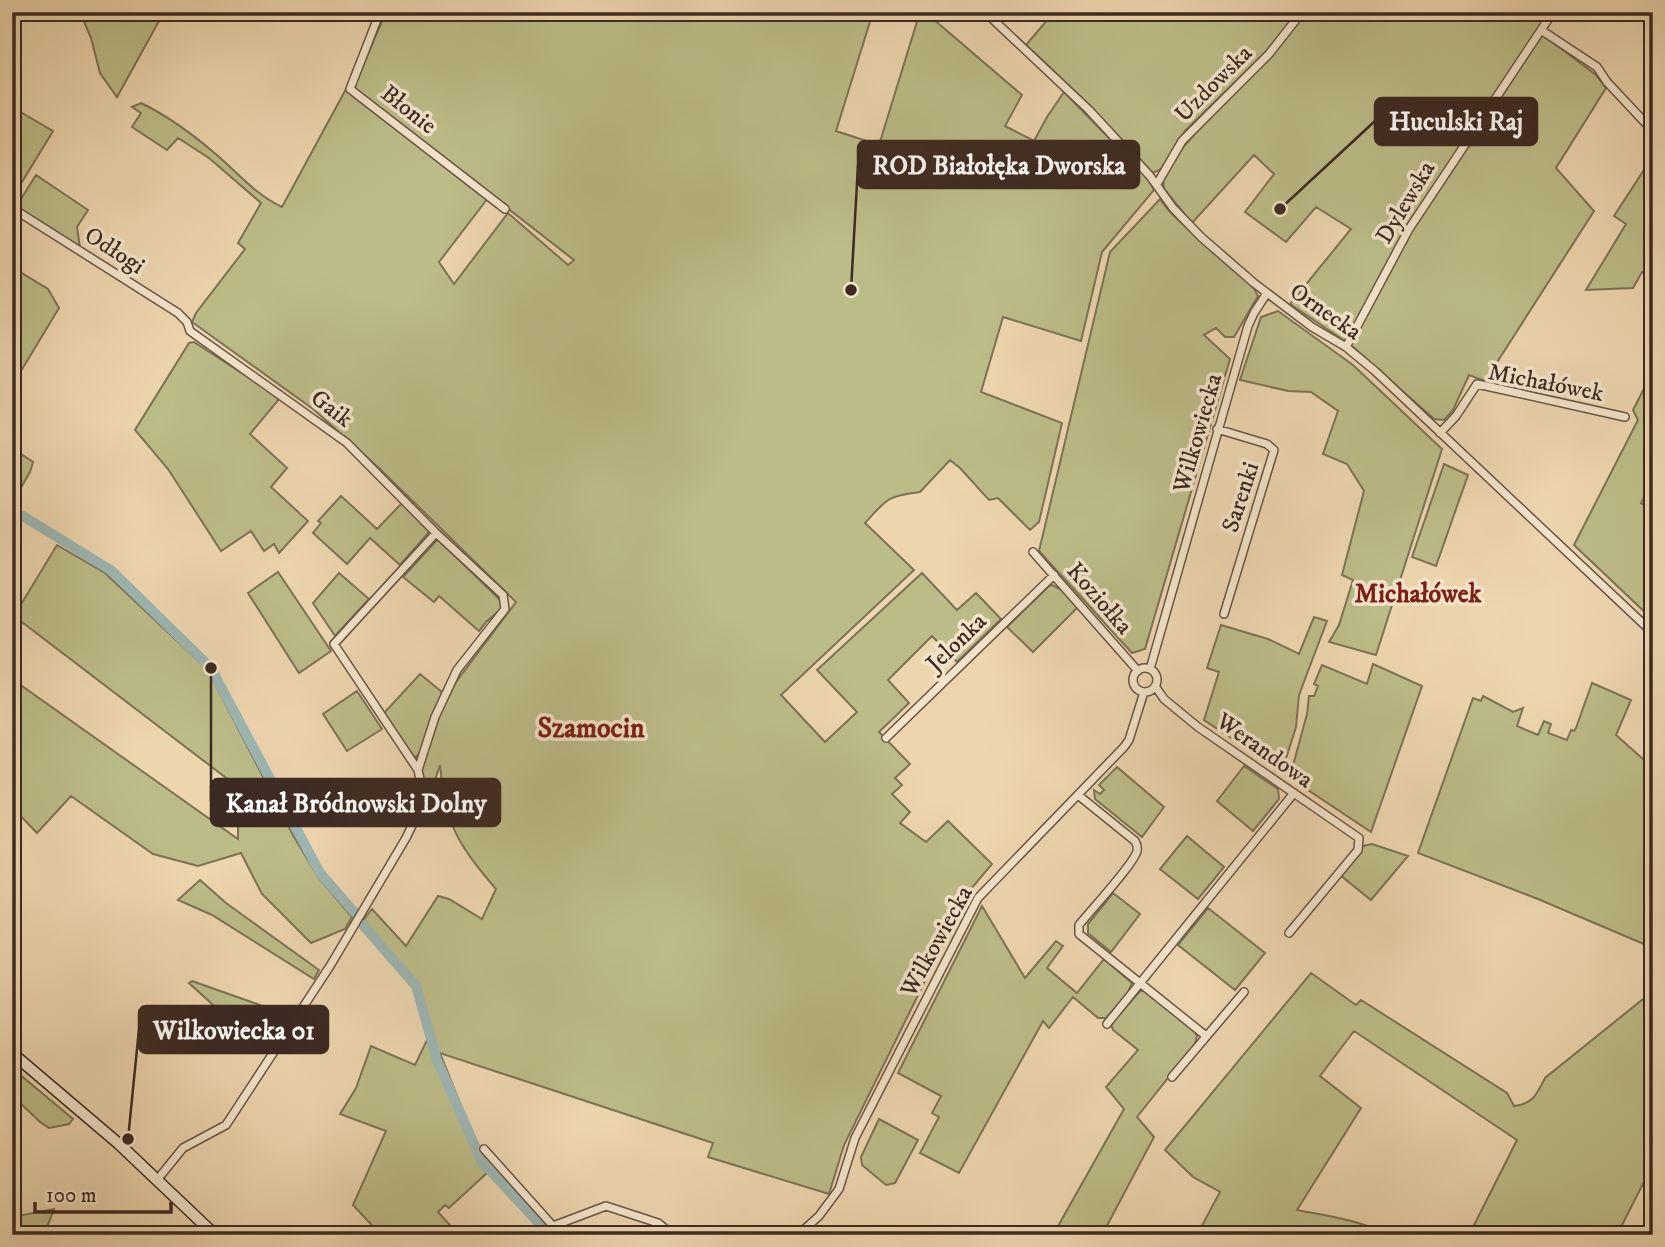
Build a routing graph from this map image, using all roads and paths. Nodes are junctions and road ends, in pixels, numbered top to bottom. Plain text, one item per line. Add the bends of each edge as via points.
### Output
1 (985, 12) edge
2 (1302, 12) edge
3 (1553, 12) edge
4 (379, 14) edge
5 (1541, 30) junction
6 (1653, 131) edge
7 (1157, 184) junction
8 (12, 208) edge
9 (505, 209) dead end
10 (1268, 293) junction
11 (190, 331) joint
12 (1346, 347) junction
13 (1625, 417) dead end
14 (1217, 429) junction
15 (1440, 433) junction
16 (436, 533) junction
17 (1033, 552) dead end
18 (1054, 575) junction
19 (1224, 614) dead end
20 (1653, 633) edge
21 (1150, 669) junction
22 (1138, 671) junction
23 (1156, 686) junction
24 (1144, 692) junction
25 (886, 737) dead end
26 (418, 770) junction
27 (1294, 793) junction
28 (1078, 795) junction
29 (1289, 933) dead end
30 (1140, 983) junction
31 (1244, 992) dead end
32 (1107, 1024) dead end
33 (1206, 1035) junction
34 (12, 1053) edge
35 (1172, 1077) dead end
36 (484, 1149) dead end
37 (157, 1180) junction
38 (215, 1235) edge
39 (673, 1235) edge
40 (798, 1235) edge

1 - 7 street, Ornecka via 1089,110
2 - 7 street, Uzdowska via 1269,54 1182,141
3 - 5 street, Dylewska
4 - 9 street, Błonie via 350,89
5 - 6 street via 1597,67
5 - 12 street, Dylewska via 1409,229
7 - 10 street, Ornecka via 1184,221
8 - 11 street, Odłogi via 178,313
10 - 12 street, Ornecka
10 - 14 street, Wilkowiecka via 1248,327
11 - 16 street, Gaik via 347,443
12 - 15 street, Ornecka
13 - 15 street, Michałówek via 1477,384
14 - 19 street, Sarenki via 1274,450
14 - 21 street, Wilkowiecka
15 - 20 street, Ornecka
16 - 26 street, Gaik via 503,596 505,609 457,670
16 - 26 street via 334,644
17 - 18 street, Koziołka
18 - 22 street, Koziołka
18 - 25 street, Jelonka
21 - 22 street
21 - 23 street via 1156,674
22 - 24 street via 1134,684
23 - 24 street
23 - 27 street, Werandowa via 1164,699 1198,727
24 - 28 street, Wilkowiecka via 1129,740
26 - 37 street via 423,794 420,810 330,966 226,1125 183,1148
27 - 29 street, Werandowa via 1359,838 1359,850
27 - 30 street
28 - 30 street via 1138,846 1079,925 1080,934
28 - 40 street, Wilkowiecka via 978,898 855,1138 839,1189
30 - 32 street
30 - 33 street
31 - 33 street
33 - 35 street
34 - 37 main road
36 - 39 street via 554,1226 606,1206 658,1223
37 - 38 main road

